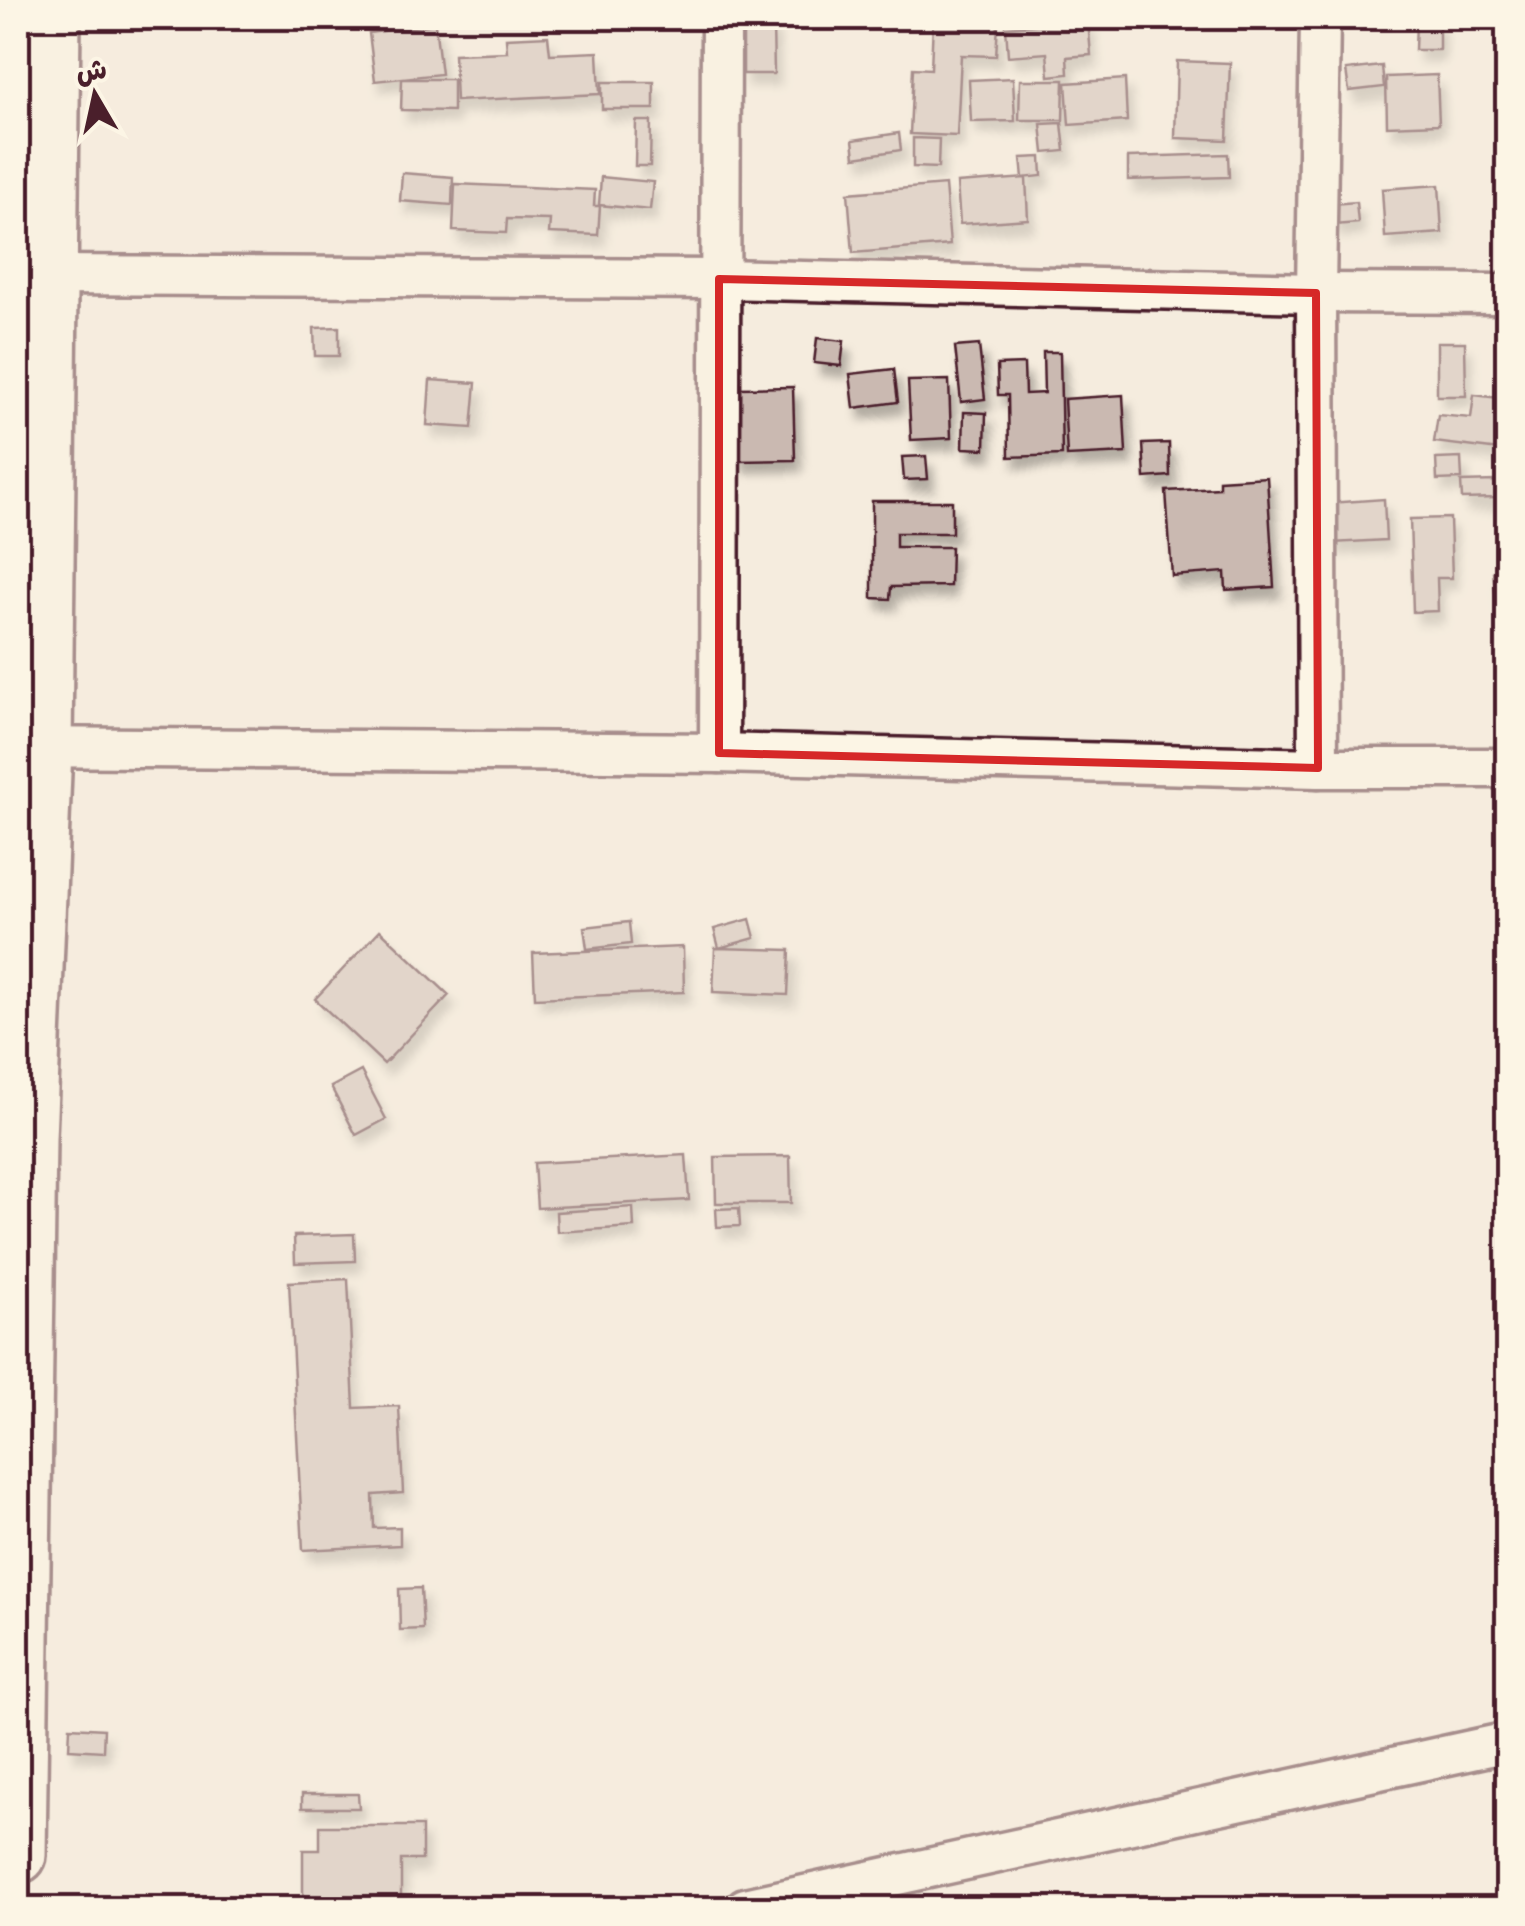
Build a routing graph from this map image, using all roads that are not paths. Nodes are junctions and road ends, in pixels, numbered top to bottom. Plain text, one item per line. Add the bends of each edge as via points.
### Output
1 (52, 18) edge
2 (721, 18) edge
3 (1320, 18) edge
4 (49, 275) junction
5 (719, 279) junction
6 (1316, 293) junction
7 (1508, 294) edge
8 (30, 747) edge
9 (719, 753) junction
10 (1318, 768) junction
11 (1508, 768) edge
12 (23, 1138) edge
13 (1508, 1742) edge
14 (18, 1855) edge
15 (745, 1908) edge

1 - 4 main road
2 - 5 street
3 - 6 street
4 - 5 street
4 - 8 main road
5 - 6 street
5 - 9 street
6 - 7 street
6 - 10 street
8 - 9 street
8 - 12 main road
9 - 10 street
10 - 11 street
12 - 14 main road
13 - 15 street

